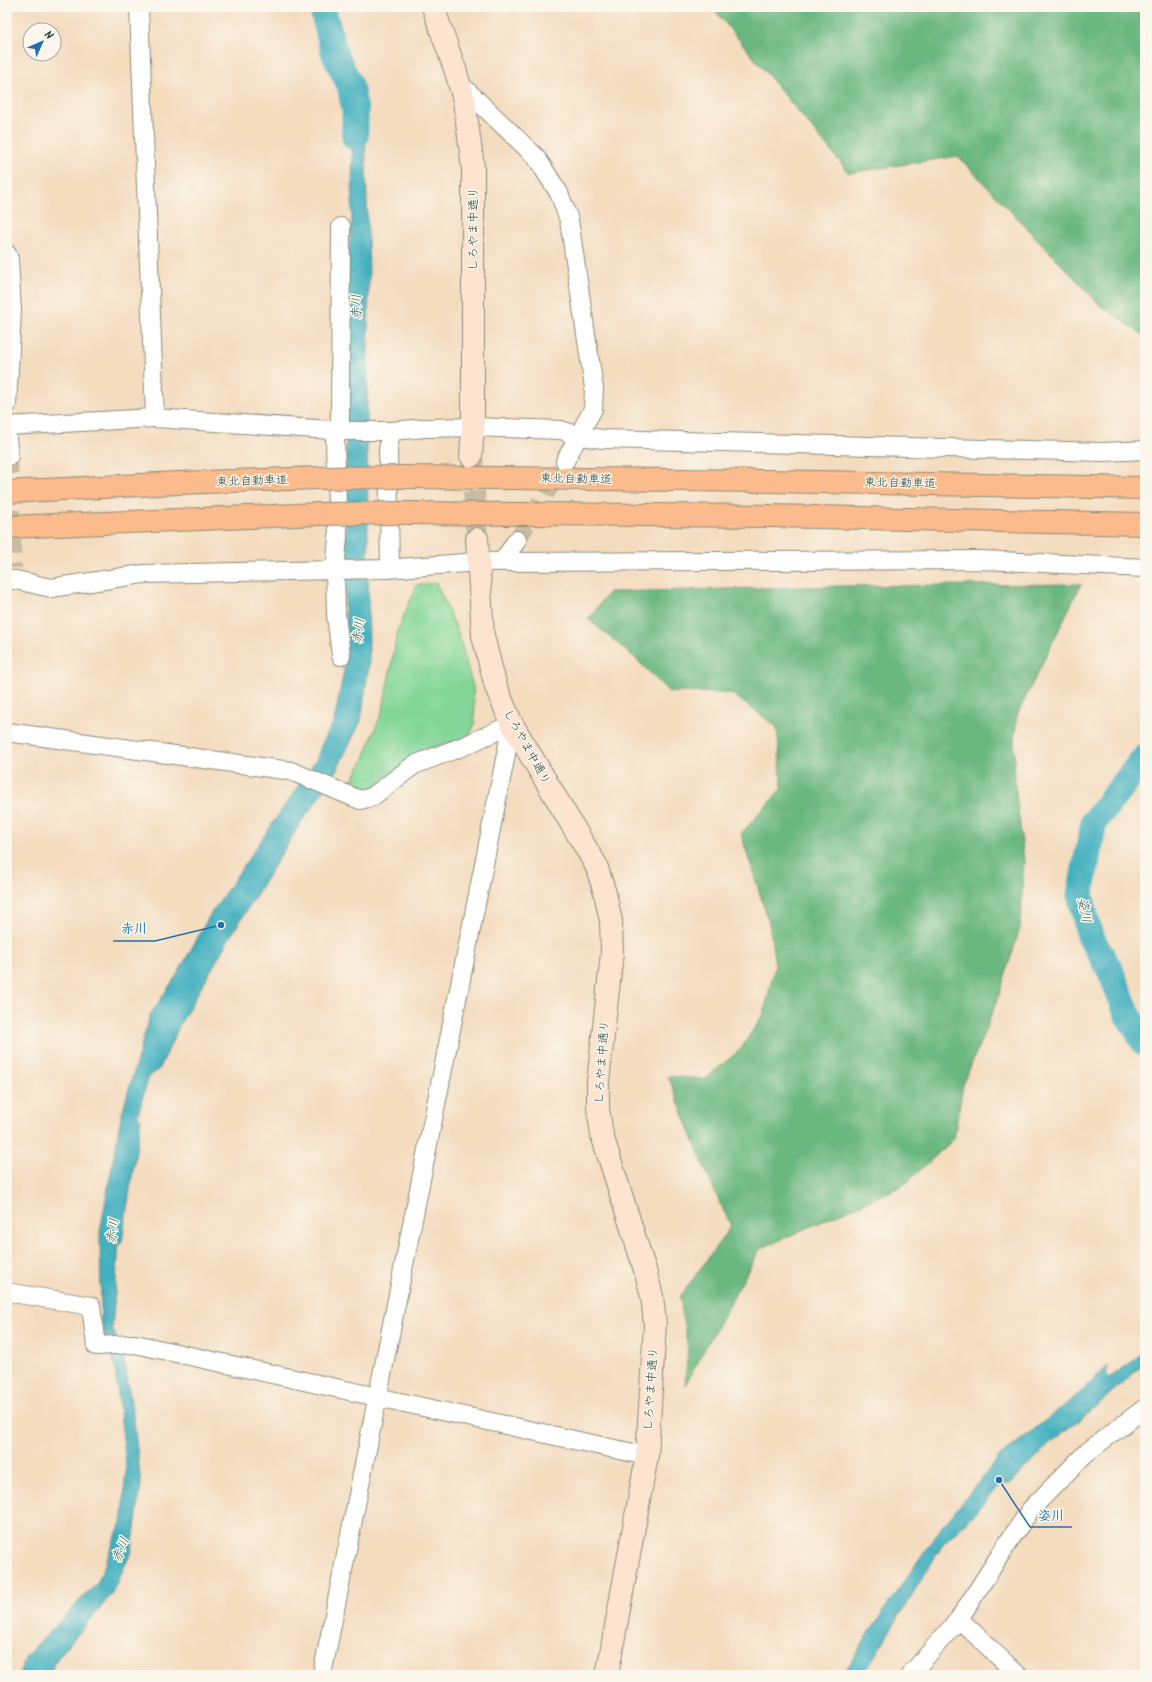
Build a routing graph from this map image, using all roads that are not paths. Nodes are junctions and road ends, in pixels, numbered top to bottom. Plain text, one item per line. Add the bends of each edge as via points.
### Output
1 (138, 7) edge
2 (433, 7) edge
3 (460, 84) junction
4 (341, 226) dead end
5 (7, 254) edge
6 (7, 405) edge
7 (155, 418) junction
8 (7, 426) edge
9 (473, 427) junction
10 (341, 430) junction
11 (391, 431) junction
12 (579, 436) junction
13 (1145, 450) edge
14 (471, 456) tunnel mouth
15 (565, 461) tunnel mouth
16 (1145, 488) edge
17 (7, 492) edge
18 (1145, 524) edge
19 (7, 526) edge
20 (477, 539) tunnel mouth
21 (517, 540) tunnel mouth
22 (478, 562) junction
23 (502, 562) junction
24 (1145, 568) edge
25 (388, 569) junction
26 (338, 571) junction
27 (12, 576) edge
28 (341, 656) dead end
29 (512, 724) junction
30 (7, 732) edge
31 (7, 1292) edge
32 (378, 1396) junction
33 (1145, 1408) edge
34 (647, 1456) junction
35 (959, 1619) junction
36 (322, 1675) edge
37 (607, 1675) edge
38 (910, 1675) edge
39 (1018, 1675) edge

1 - 7 street
2 - 3 street, しろやま中通り
3 - 9 street, しろやま中通り via 473,167
3 - 12 street via 536,157 559,193 569,220 594,388 593,409
4 - 10 street
5 - 6 street via 12,311
7 - 8 street
7 - 10 street
9 - 11 street
9 - 12 street via 562,430
9 - 14 street, しろやま中通り
10 - 11 street
10 - 26 street via 335,442
11 - 25 street via 388,450
12 - 13 street via 604,439 1096,452
12 - 15 street
16 - 17 highway, 東北自動車道, bridge via 403,477 178,483
18 - 19 highway, bridge via 778,516 402,513
20 - 22 street, しろやま中通り
21 - 23 street
22 - 23 street
22 - 25 street
22 - 29 street, しろやま中通り via 483,636 496,687
23 - 24 street via 980,560
25 - 26 street
26 - 27 street via 143,574 51,588
26 - 28 street via 336,615
29 - 30 street via 414,765 372,797 360,800 290,771
29 - 32 street
29 - 34 street, しろやま中通り via 596,865 611,921 612,953 598,1082 598,1109 602,1135 652,1296 655,1324
31 - 32 street via 92,1306 96,1346 134,1344
32 - 34 street
32 - 36 street
33 - 35 street via 1086,1453 1031,1509
34 - 37 street, しろやま中通り
35 - 38 street
35 - 39 street

